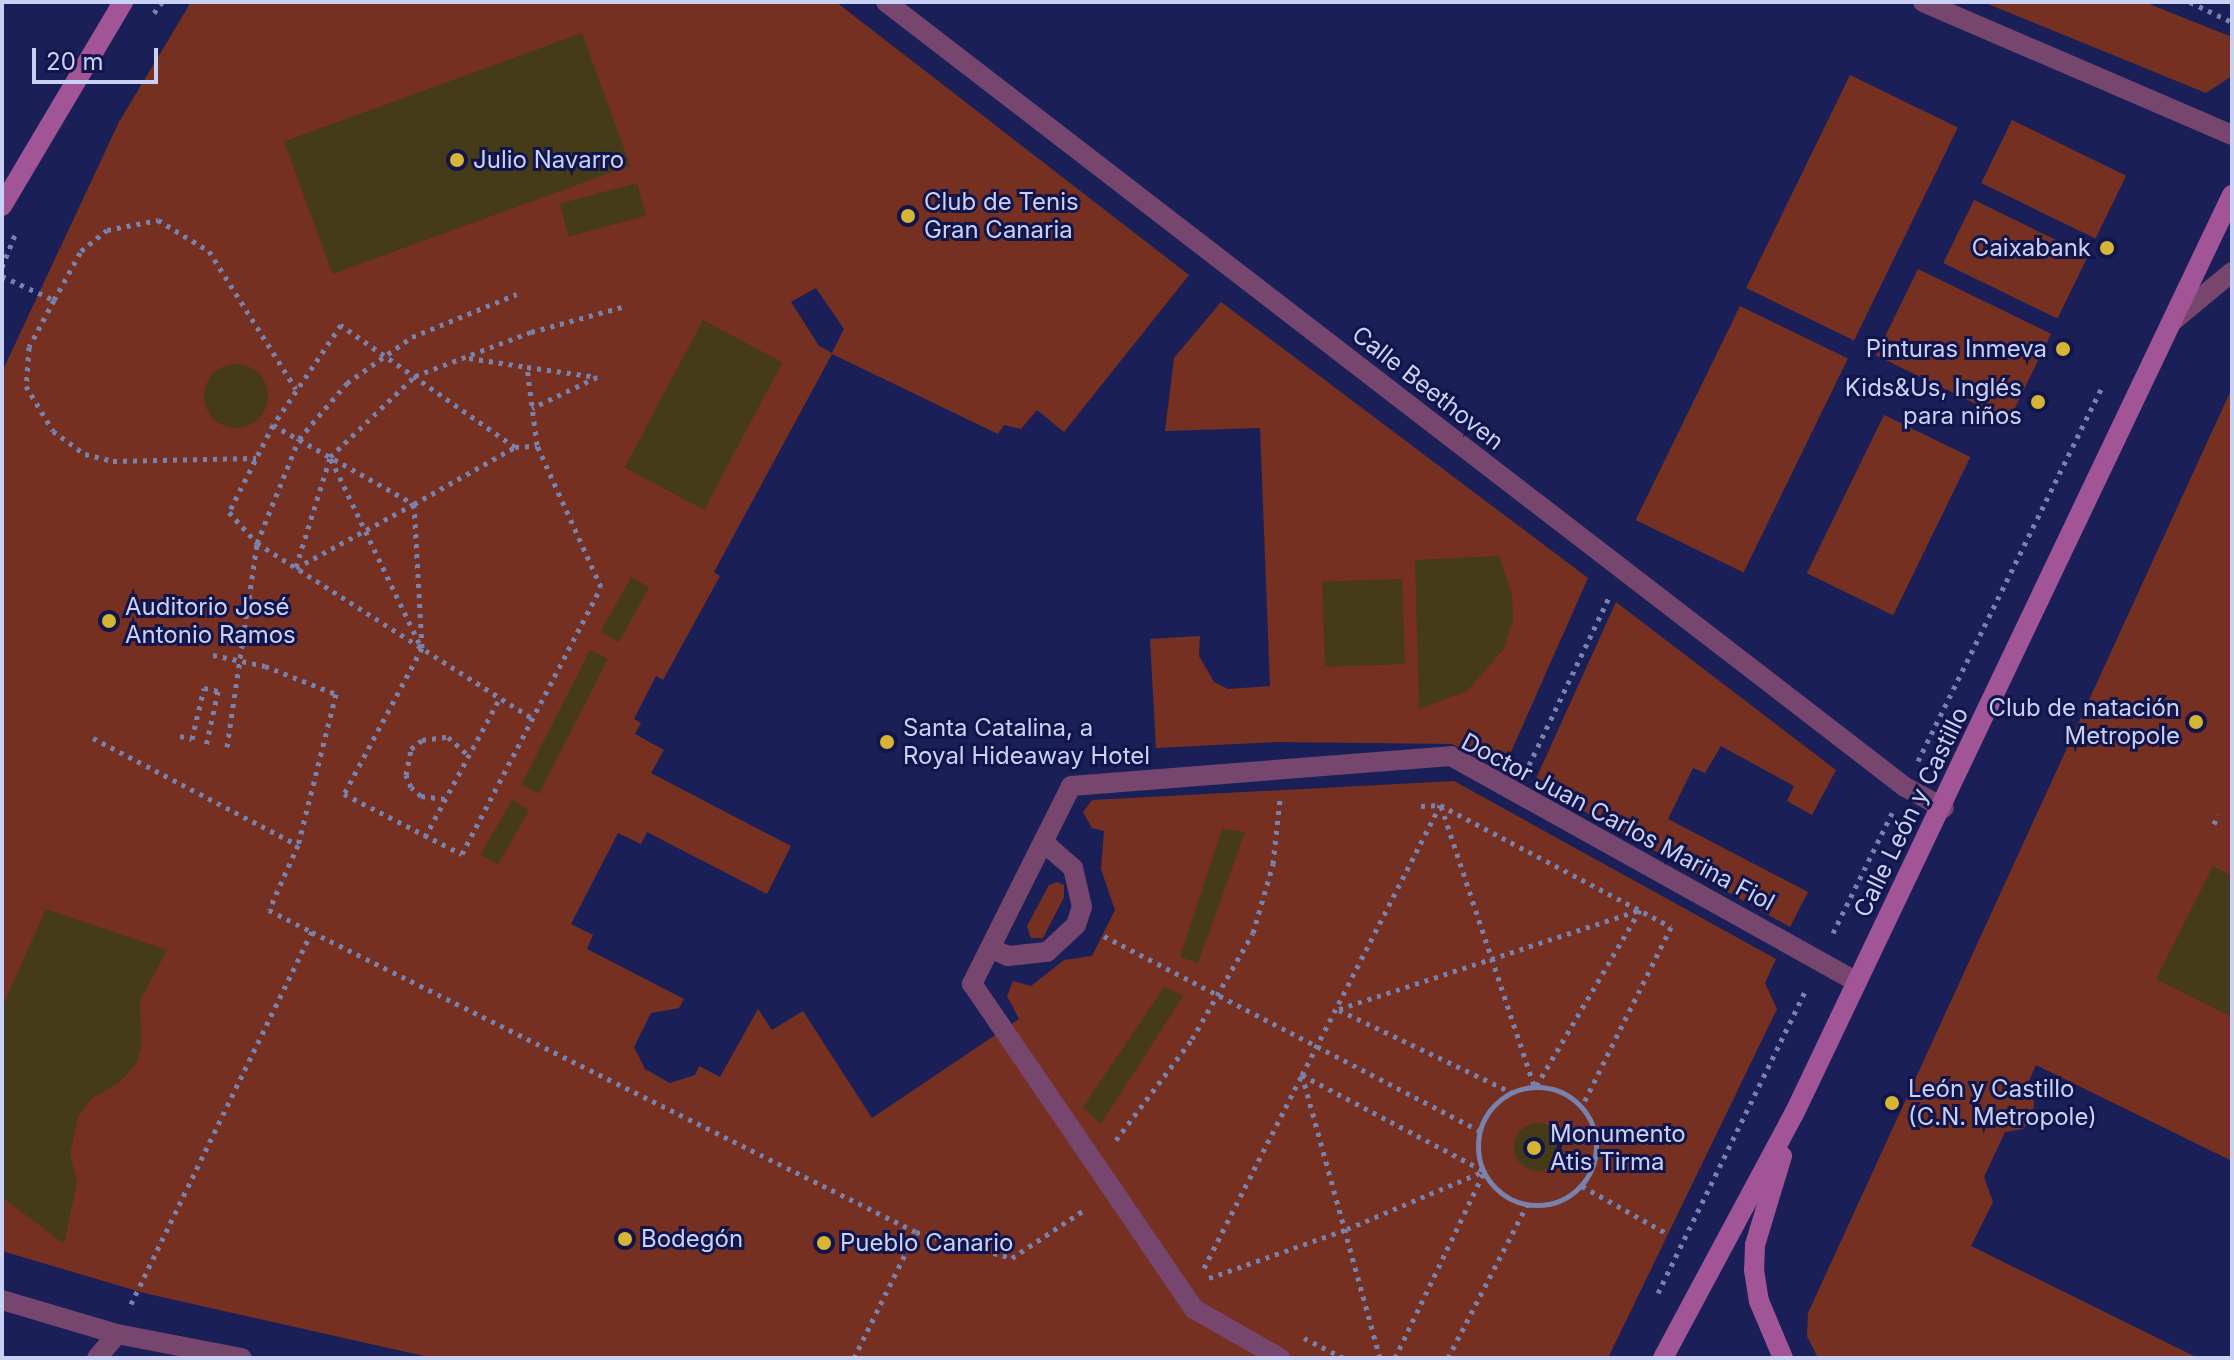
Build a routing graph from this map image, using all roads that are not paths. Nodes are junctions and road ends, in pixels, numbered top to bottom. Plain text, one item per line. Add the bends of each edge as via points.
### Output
1 (123, 2) edge
2 (886, 2) edge
3 (1923, 2) edge
4 (2232, 135) edge
5 (2232, 195) edge
6 (2, 206) edge
7 (2232, 272) edge
8 (2174, 320) junction
9 (1944, 808) junction
10 (1044, 843) junction
11 (990, 948) junction
12 (1856, 981) junction
13 (1794, 1114) junction
14 (2, 1300) edge
15 (117, 1334) junction
16 (97, 1358) edge
17 (242, 1358) edge
18 (1280, 1358) edge
19 (1663, 1358) edge
20 (1783, 1358) edge

1 - 6 street
2 - 9 street, Calle Beethoven via 1905,787
3 - 4 street
5 - 8 street, Calle León y Castillo
7 - 8 street
8 - 9 street, Calle León y Castillo
9 - 12 street, Calle León y Castillo
10 - 11 street, Doctor Juan Carlos Marina Fiol
10 - 11 street via 1073,868 1082,907 1076,925 1064,941 1038,955 1008,956
10 - 12 street, Doctor Juan Carlos Marina Fiol via 1071,786 1451,756
11 - 18 street, Doctor Juan Carlos Marina Fiol via 972,984 1194,1309
12 - 13 street, Calle León y Castillo
13 - 19 street, Calle León y Castillo
13 - 20 street via 1755,1245 1759,1301
14 - 15 street
15 - 16 street
15 - 17 street

